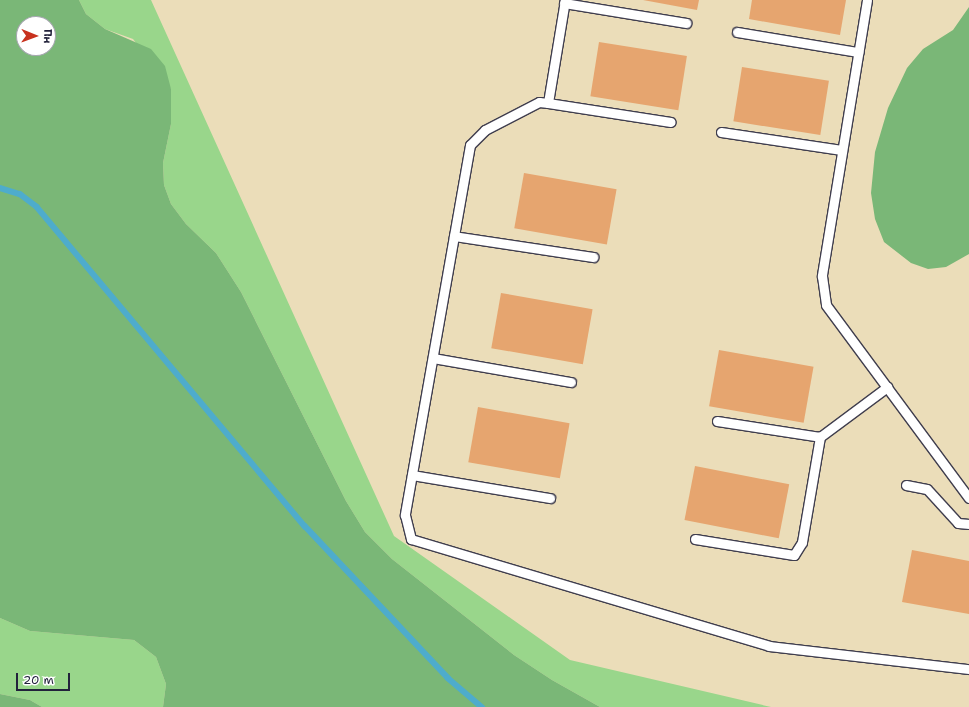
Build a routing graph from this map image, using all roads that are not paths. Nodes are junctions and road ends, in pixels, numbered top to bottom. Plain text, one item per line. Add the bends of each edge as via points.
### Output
1 (867, 0) edge
2 (564, 1) edge
3 (686, 23) dead end
4 (737, 32) dead end
5 (858, 52) junction
6 (548, 104) junction
7 (671, 122) dead end
8 (721, 132) dead end
9 (842, 150) junction
10 (454, 236) junction
11 (593, 257) dead end
12 (432, 358) junction
13 (571, 382) dead end
14 (887, 387) junction
15 (717, 421) dead end
16 (820, 437) junction
17 (412, 475) junction
18 (906, 485) dead end
19 (550, 498) dead end
20 (969, 498) edge
21 (969, 524) edge
22 (695, 539) dead end
23 (969, 669) edge

1 - 5 lane
2 - 3 lane
2 - 6 lane
4 - 5 lane
5 - 9 lane
6 - 7 lane
6 - 10 lane via 539,102 485,130 470,145
8 - 9 lane
9 - 14 lane via 822,276 826,305
10 - 11 lane
10 - 12 lane
12 - 13 lane
12 - 17 lane
14 - 16 lane
14 - 20 lane
15 - 16 lane
16 - 22 lane via 802,542 794,555
17 - 19 lane
17 - 23 lane via 405,515 411,539 769,646
18 - 21 lane via 927,490 958,523

